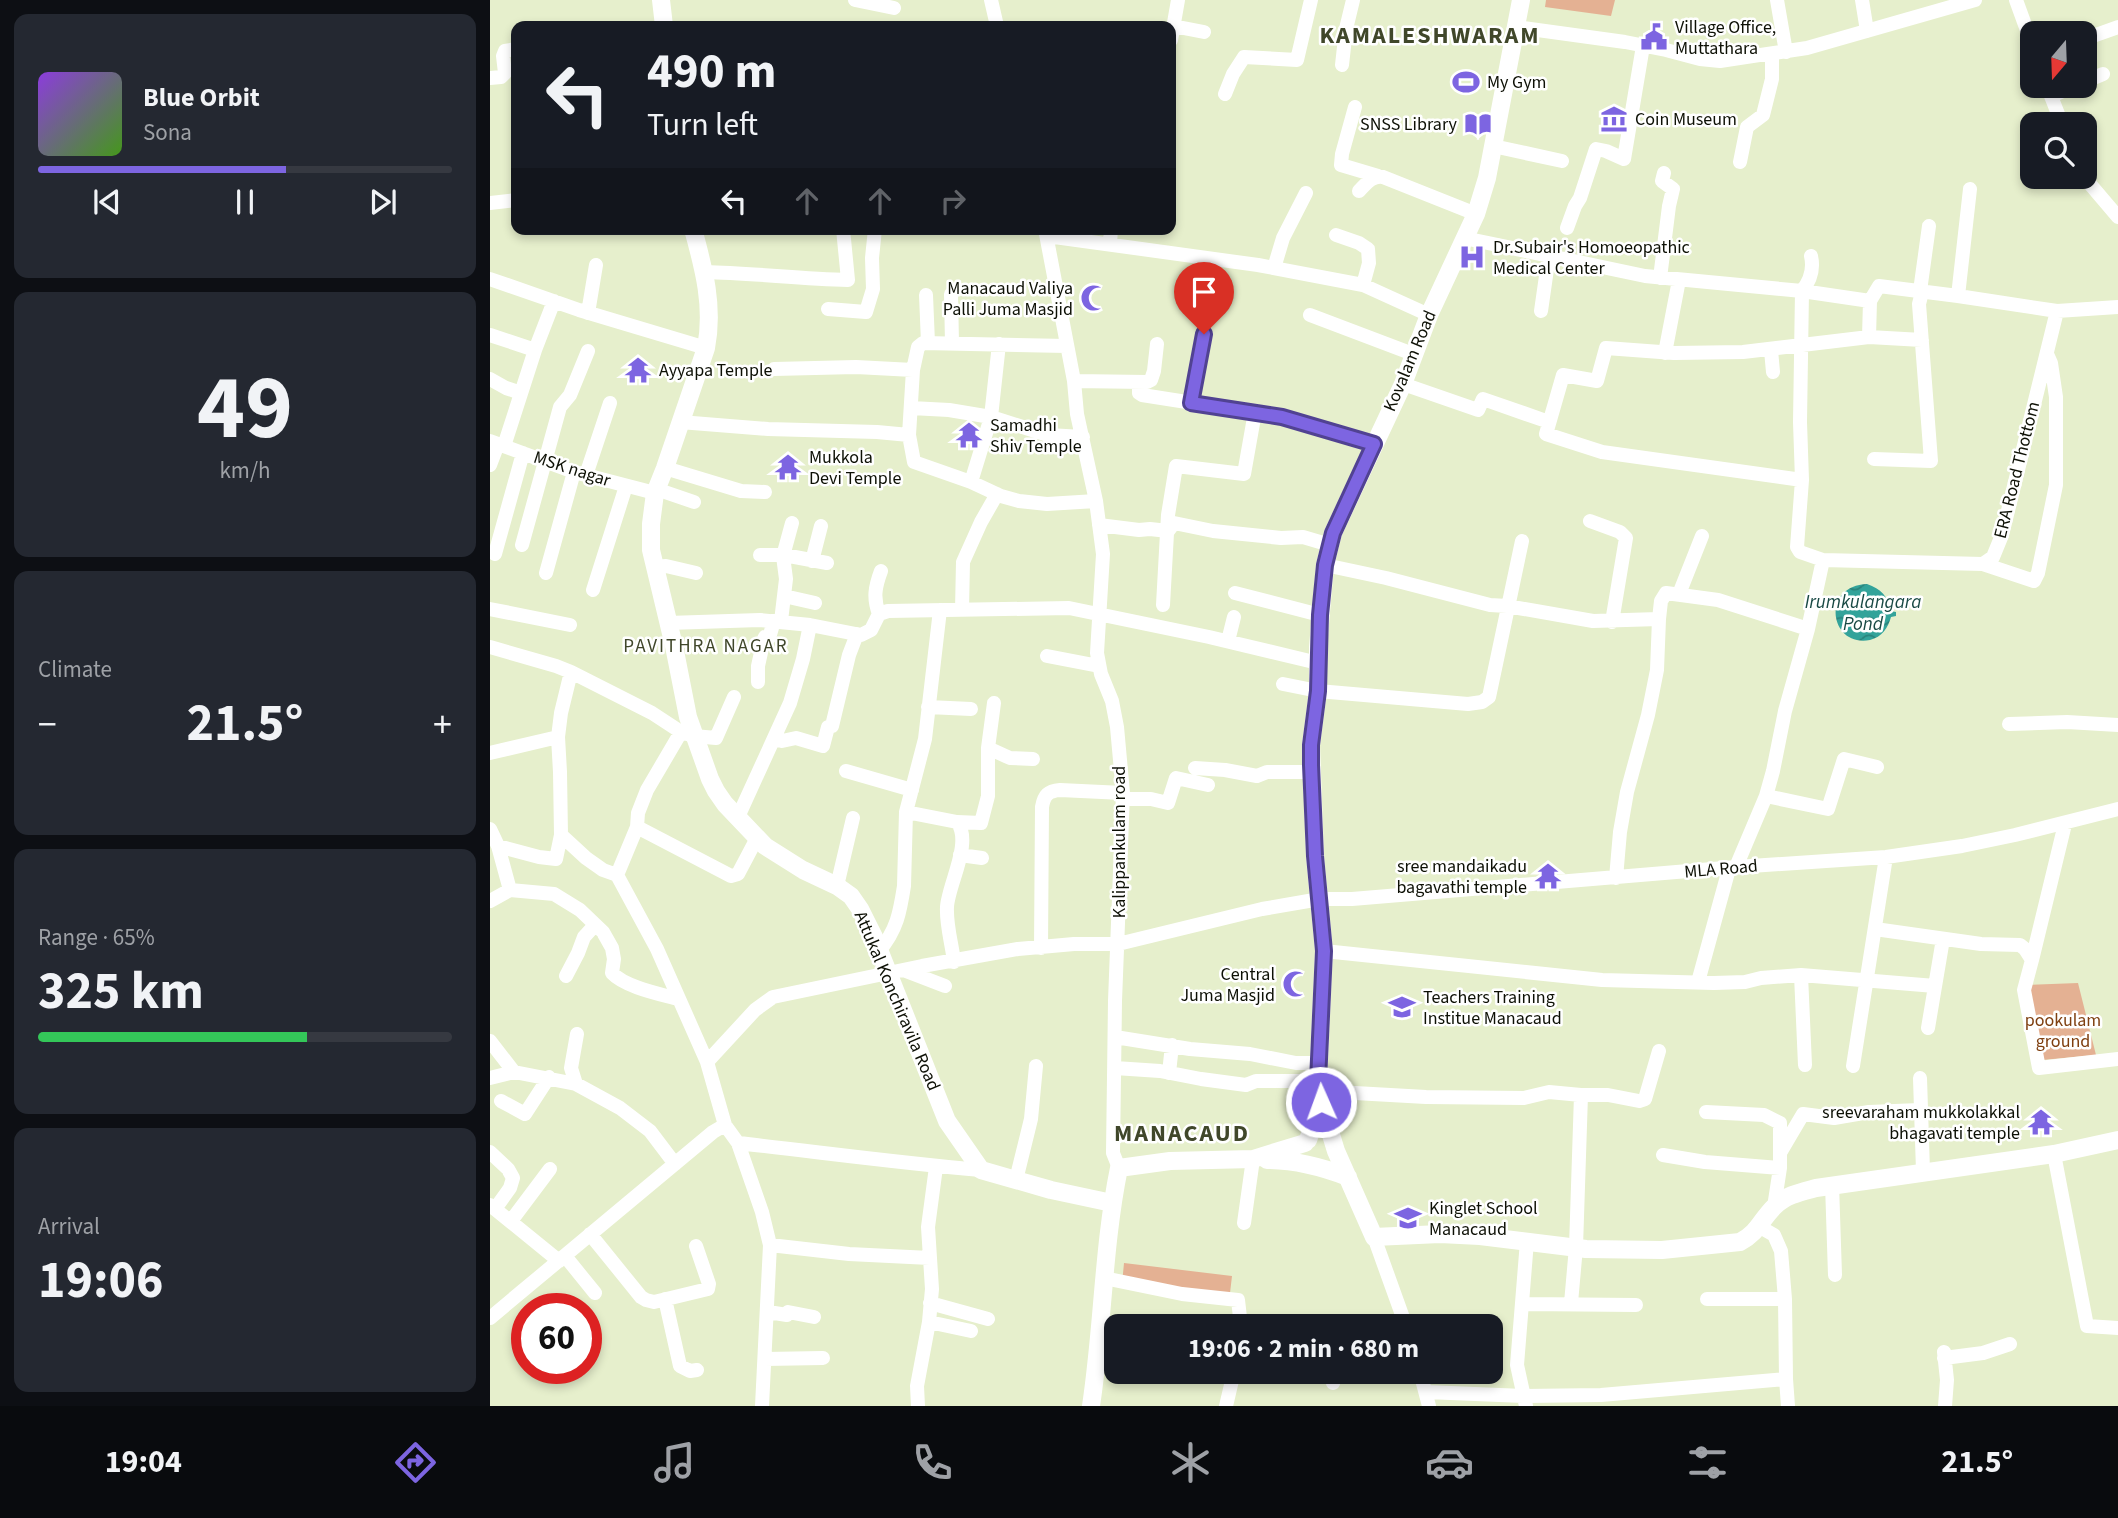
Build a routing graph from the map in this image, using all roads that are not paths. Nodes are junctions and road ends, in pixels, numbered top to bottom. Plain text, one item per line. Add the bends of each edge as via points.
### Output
1 (661, 0) edge
2 (855, 0) edge
3 (991, 0) edge
4 (1178, 0) edge
5 (1311, 0) edge
6 (1353, 0) edge
7 (1521, 0) edge
8 (1777, 0) edge
9 (1862, 0) edge
10 (1975, 0) edge
11 (2016, 0) edge
12 (894, 8) dead end
13 (663, 21) edge
14 (996, 21) edge
15 (1174, 21) edge
16 (2024, 21) edge
17 (1516, 27) junction
18 (2118, 27) edge
19 (1867, 31) junction
20 (1204, 32) dead end
21 (1176, 33) edge
22 (2097, 35) edge
23 (1643, 46) junction
24 (511, 50) edge
25 (1779, 53) junction
26 (1342, 65) dead end
27 (2103, 74) dead end
28 (2097, 77) edge
29 (490, 78) edge
30 (1225, 94) dead end
31 (1355, 107) dead end
32 (1493, 146) junction
33 (1562, 161) dead end
34 (1740, 162) dead end
35 (1664, 173) dead end
36 (1378, 176) junction
37 (1970, 189) dead end
38 (2094, 189) edge
39 (1359, 191) dead end
40 (1306, 194) dead end
41 (511, 201) edge
42 (490, 203) edge
43 (1476, 214) junction
44 (2118, 217) edge
45 (1929, 226) dead end
46 (1567, 228) dead end
47 (695, 235) edge
48 (844, 235) edge
49 (874, 235) edge
50 (1047, 235) edge
51 (1085, 235) edge
52 (1336, 235) dead end
53 (1111, 237) edge
54 (1464, 238) junction
55 (1549, 255) junction
56 (1811, 256) dead end
57 (596, 265) dead end
58 (1274, 268) junction
59 (705, 272) junction
60 (1660, 278) junction
61 (490, 279) edge
62 (848, 280) junction
63 (1679, 280) junction
64 (1363, 285) junction
65 (873, 289) junction
66 (1802, 291) junction
67 (1921, 291) junction
68 (951, 294) dead end
69 (926, 295) dead end
70 (1958, 296) junction
71 (554, 301) junction
72 (1870, 302) junction
73 (2118, 307) edge
74 (828, 309) dead end
75 (1541, 311) dead end
76 (2057, 311) junction
77 (588, 313) junction
78 (1310, 315) dead end
79 (1429, 315) junction
80 (1204, 334) dead end
81 (490, 335) edge
82 (1868, 337) junction
83 (1922, 340) junction
84 (928, 343) junction
85 (952, 343) junction
86 (999, 344) junction
87 (1157, 344) dead end
88 (1802, 344) junction
89 (1067, 346) junction
90 (706, 348) junction
91 (535, 350) junction
92 (1771, 350) junction
93 (588, 351) dead end
94 (1665, 353) junction
95 (2046, 353) junction
96 (1413, 354) junction
97 (775, 369) dead end
98 (913, 370) junction
99 (1773, 372) dead end
100 (490, 379) edge
101 (1074, 382) junction
102 (1139, 383) junction
103 (1403, 383) junction
104 (521, 393) junction
105 (610, 402) dead end
106 (1191, 403) junction
107 (911, 408) junction
108 (1255, 412) junction
109 (991, 417) junction
110 (680, 422) junction
111 (1549, 422) junction
112 (909, 435) junction
113 (1083, 438) junction
114 (497, 444) edge
115 (1374, 444) junction
116 (523, 453) junction
117 (1874, 459) dead end
118 (547, 461) junction
119 (490, 465) edge
120 (665, 468) junction
121 (580, 474) junction
122 (1802, 480) junction
123 (971, 482) junction
124 (626, 486) junction
125 (655, 491) junction
126 (765, 492) dead end
127 (997, 494) junction
128 (1096, 501) junction
129 (694, 502) dead end
130 (1590, 521) dead end
131 (792, 523) dead end
132 (1099, 525) junction
133 (821, 526) dead end
134 (1168, 531) junction
135 (1702, 536) dead end
136 (1522, 541) dead end
137 (522, 544) dead end
138 (1330, 545) junction
139 (495, 554) dead end
140 (760, 555) dead end
141 (783, 555) junction
142 (1823, 560) junction
143 (1983, 564) junction
144 (1325, 565) junction
145 (655, 567) junction
146 (881, 571) dead end
147 (546, 573) dead end
148 (696, 573) dead end
149 (593, 590) dead end
150 (1235, 593) dead end
151 (1679, 594) junction
152 (784, 596) junction
153 (816, 603) dead end
154 (1163, 605) dead end
155 (1507, 606) junction
156 (490, 609) edge
157 (940, 610) junction
158 (962, 610) junction
159 (879, 614) junction
160 (1099, 614) junction
161 (1320, 615) junction
162 (1234, 617) dead end
163 (1659, 619) junction
164 (777, 621) junction
165 (1612, 622) junction
166 (668, 623) junction
167 (570, 625) dead end
168 (810, 625) junction
169 (1808, 629) junction
170 (857, 634) junction
171 (1228, 641) junction
172 (490, 647) edge
173 (1047, 656) dead end
174 (1318, 663) junction
175 (1099, 666) junction
176 (571, 672) junction
177 (758, 682) dead end
178 (1283, 684) dead end
179 (1318, 691) junction
180 (734, 697) dead end
181 (995, 702) dead end
182 (928, 707) junction
183 (971, 709) dead end
184 (2010, 724) dead end
185 (2118, 725) edge
186 (688, 734) junction
187 (558, 737) junction
188 (774, 738) junction
189 (988, 748) junction
190 (490, 753) edge
191 (1032, 759) dead end
192 (1877, 767) dead end
193 (1195, 768) dead end
194 (846, 771) dead end
195 (1311, 772) junction
196 (1208, 785) dead end
197 (912, 790) junction
198 (1123, 796) junction
199 (1766, 796) junction
200 (2118, 809) edge
201 (906, 812) junction
202 (738, 817) junction
203 (853, 818) dead end
204 (957, 822) junction
205 (2065, 824) junction
206 (637, 827) junction
207 (490, 829) edge
208 (561, 835) junction
209 (757, 838) junction
210 (498, 846) junction
211 (960, 855) junction
212 (1886, 857) junction
213 (982, 858) dead end
214 (1732, 868) junction
215 (617, 875) junction
216 (1616, 878) junction
217 (837, 886) junction
218 (510, 890) junction
219 (1320, 899) junction
220 (490, 901) edge
221 (595, 925) junction
222 (1875, 929) junction
223 (1942, 939) junction
224 (1118, 944) junction
225 (1041, 947) junction
226 (879, 951) junction
227 (1324, 951) junction
228 (2032, 960) junction
229 (954, 962) junction
230 (897, 972) junction
231 (1801, 975) junction
232 (566, 976) dead end
233 (1867, 981) junction
234 (1698, 982) junction
235 (945, 986) dead end
236 (1935, 986) junction
237 (678, 999) junction
238 (1928, 1028) dead end
239 (577, 1034) dead end
240 (1115, 1037) junction
241 (490, 1041) edge
242 (1172, 1045) junction
243 (1659, 1051) dead end
244 (2118, 1059) edge
245 (707, 1062) junction
246 (1805, 1065) dead end
247 (1036, 1066) dead end
248 (1853, 1066) dead end
249 (1115, 1068) junction
250 (514, 1072) junction
251 (1169, 1073) junction
252 (490, 1077) edge
253 (549, 1077) junction
254 (1920, 1078) dead end
255 (576, 1084) junction
256 (1319, 1084) junction
257 (1581, 1095) junction
258 (501, 1101) dead end
259 (1920, 1110) junction
260 (1706, 1112) dead end
261 (726, 1125) junction
262 (2118, 1140) edge
263 (1306, 1142) junction
264 (738, 1143) junction
265 (1335, 1147) junction
266 (490, 1152) edge
267 (2054, 1154) junction
268 (1663, 1155) dead end
269 (1253, 1159) junction
270 (1780, 1160) junction
271 (675, 1164) junction
272 (1314, 1166) junction
273 (936, 1167) junction
274 (1119, 1168) junction
275 (550, 1170) dead end
276 (981, 1170) junction
277 (1923, 1171) junction
278 (1348, 1177) junction
279 (1016, 1180) junction
280 (1832, 1184) junction
281 (1112, 1203) junction
282 (493, 1207) edge
283 (1774, 1207) junction
284 (511, 1221) junction
285 (1244, 1223) dead end
286 (1760, 1227) junction
287 (590, 1234) junction
288 (1374, 1237) junction
289 (1527, 1241) junction
290 (770, 1245) junction
291 (696, 1246) dead end
292 (1576, 1247) junction
293 (562, 1258) junction
294 (930, 1258) junction
295 (1835, 1275) dead end
296 (1104, 1278) junction
297 (595, 1293) dead end
298 (1707, 1298) dead end
299 (665, 1299) junction
300 (1785, 1299) junction
301 (930, 1303) junction
302 (1571, 1303) junction
303 (1522, 1304) junction
304 (1636, 1305) dead end
305 (768, 1312) junction
306 (1240, 1314) edge
307 (1402, 1314) edge
308 (814, 1317) dead end
309 (490, 1318) edge
310 (988, 1319) dead end
311 (929, 1322) junction
312 (2118, 1328) edge
313 (971, 1331) dead end
314 (2010, 1344) dead end
315 (823, 1358) dead end
316 (765, 1359) junction
317 (697, 1370) dead end
318 (1786, 1379) junction
319 (1231, 1384) edge
320 (1427, 1399) edge
321 (1525, 1401) edge
322 (762, 1406) edge
323 (918, 1406) edge
324 (1091, 1406) edge
325 (1226, 1406) edge
326 (1788, 1406) edge
327 (1945, 1406) edge

1 - 13 main road
2 - 12 street
3 - 14 street
4 - 15 street
5 - 30 street via 1297,60 1244,57
6 - 26 street
7 - 17 main road, Kovalam Road
8 - 25 street
9 - 19 street
10 - 19 street
11 - 16 street
17 - 23 street
17 - 32 main road, Kovalam Road
18 - 22 street
19 - 25 street
20 - 21 street
23 - 25 street via 1720,61
23 - 46 street via 1624,159 1595,149
24 - 29 street via 505,51 505,73
25 - 34 street via 1763,115 1746,127
27 - 28 street
31 - 36 street via 1341,165
32 - 33 street
32 - 43 main road, Kovalam Road
35 - 60 street via 1662,181 1674,189
36 - 39 street
36 - 43 street
37 - 70 street
38 - 44 street
40 - 58 street via 1283,238
41 - 42 street
43 - 54 main road, Kovalam Road
45 - 67 street
47 - 59 main road, Attukal Konchiravila Road
48 - 62 street
49 - 65 street
50 - 89 street, Kalippankulam road
51 - 53 street
52 - 64 street via 1368,249
53 - 58 street
54 - 55 street
54 - 79 main road, Kovalam Road
55 - 60 street
55 - 75 street
56 - 66 street via 1809,282
57 - 77 street
58 - 64 street
59 - 62 street
59 - 90 main road, Attukal Konchiravila Road via 710,318
60 - 63 street
61 - 71 street
62 - 65 street
63 - 66 street
63 - 94 street
64 - 79 street
65 - 74 street via 866,312
66 - 72 street
66 - 88 street
67 - 70 street
67 - 72 street via 1879,286
67 - 83 street
68 - 85 street
69 - 84 street
70 - 76 street
71 - 77 street
71 - 91 street
72 - 82 street
73 - 76 street
76 - 95 street, ERA Road Thottom
77 - 90 street
78 - 96 street
79 - 96 main road, Kovalam Road
80 - 106 street
81 - 91 street
82 - 83 street
82 - 88 street
83 - 117 street via 1931,461
84 - 85 street
84 - 98 street via 918,347
85 - 86 street
86 - 89 street
86 - 109 street
87 - 102 street via 1150,380
88 - 92 street
88 - 122 street
89 - 101 street, Kalippankulam road
90 - 110 main road, Attukal Konchiravila Road
91 - 104 street
92 - 94 street
92 - 99 street
93 - 118 street via 570,395 560,407
94 - 111 street via 1606,348 1597,381 1563,375
95 - 143 street, ERA Road Thottom via 2002,535 1993,557
95 - 143 street via 2056,397 2056,485 2038,573 2034,581
96 - 103 main road, Kovalam Road
97 - 98 street
98 - 107 street
100 - 104 street
101 - 102 street
101 - 113 street, Kalippankulam road
102 - 106 street via 1142,395
103 - 111 street via 1478,410 1483,399
103 - 115 main road, Kovalam Road
104 - 114 street
105 - 121 street
106 - 108 street
107 - 109 street
107 - 112 street
108 - 115 street
108 - 134 street via 1244,474 1176,466
109 - 113 street via 1048,435
109 - 123 street
110 - 112 street
110 - 120 main road, Attukal Konchiravila Road
111 - 122 street via 1546,434 1602,452
112 - 123 street via 914,462
113 - 128 street, Kalippankulam road
114 - 116 street, MSK nagar
114 - 119 street
115 - 138 main road, Kovalam Road
116 - 118 street, MSK nagar
116 - 139 street
118 - 121 street, MSK nagar
118 - 137 street
120 - 125 main road, Attukal Konchiravila Road
120 - 126 street via 741,491
121 - 124 street, MSK nagar
121 - 147 street
122 - 142 street via 1797,547
123 - 127 street
124 - 125 street, MSK nagar
124 - 149 street
125 - 129 street, MSK nagar
125 - 145 main road, Attukal Konchiravila Road via 651,524
127 - 128 street via 1047,504
127 - 158 street via 963,562
128 - 132 street, Kalippankulam road
130 - 165 street via 1626,538
131 - 141 street
132 - 134 street
132 - 160 street, Kalippankulam road via 1103,554
133 - 141 street via 819,562
134 - 138 street via 1174,523 1213,531 1303,537
134 - 154 street
135 - 151 street
136 - 155 street
138 - 144 main road, Kovalam Road
140 - 141 street
141 - 152 street
142 - 143 street
142 - 169 street
144 - 155 street
144 - 161 main road, Kovalam Road
145 - 148 street
145 - 166 main road, Attukal Konchiravila Road
146 - 159 street via 874,589
150 - 161 street
151 - 163 street via 1666,593
151 - 169 street via 1718,600
152 - 153 street
152 - 164 street
155 - 165 street
155 - 179 street via 1489,697 1482,702
156 - 167 street
157 - 158 street
157 - 159 street
157 - 182 street
158 - 160 street via 1069,608
159 - 170 street via 867,634
160 - 171 street
160 - 175 street, Kalippankulam road
161 - 174 main road, Kovalam Road
162 - 171 street
163 - 165 street
163 - 216 street via 1657,670 1627,792
164 - 166 street
164 - 168 street
164 - 177 street via 764,639
166 - 186 main road, Attukal Konchiravila Road
168 - 170 street
168 - 188 street via 790,703
169 - 199 street
170 - 188 street via 823,746 796,738
171 - 174 street
172 - 176 street
173 - 175 street
174 - 179 main road, Kovalam Road
175 - 198 street, Kalippankulam road via 1117,727
176 - 186 street
176 - 187 street
178 - 179 street
179 - 195 main road, Kovalam Road
180 - 186 street via 716,737
181 - 189 street
182 - 183 street
182 - 197 street
184 - 185 street
186 - 202 main road, Attukal Konchiravila Road via 716,792
186 - 206 street via 647,790
187 - 190 street
187 - 208 street
188 - 202 street
189 - 191 street via 1010,758
189 - 204 street via 988,796 981,822
192 - 199 street via 1844,760 1828,809
193 - 195 street via 1257,776
194 - 197 street
195 - 219 main road, Kovalam Road
196 - 198 street via 1176,778 1168,803
197 - 201 street
198 - 224 street, Kalippankulam road
198 - 225 street via 1060,790 1045,795
199 - 214 street
200 - 205 street, MLA Road
201 - 204 street
201 - 226 street via 898,920
202 - 209 main road, Attukal Konchiravila Road
203 - 217 street
204 - 211 street via 962,830
205 - 212 street, MLA Road
205 - 228 street
206 - 209 street via 731,876 738,874
206 - 215 street
207 - 210 street
208 - 210 street via 556,859
208 - 215 street via 586,858
209 - 217 main road, Attukal Konchiravila Road via 786,860
210 - 218 street
211 - 213 street
211 - 229 street via 947,906
212 - 214 street, MLA Road
212 - 222 street
214 - 216 street, MLA Road
214 - 234 street
215 - 237 street
216 - 219 street, MLA Road
217 - 226 main road, Attukal Konchiravila Road via 860,909
218 - 220 street
218 - 221 street via 554,894
219 - 224 street, MLA Road
219 - 227 main road, Kovalam Road
221 - 232 street via 584,937
221 - 237 street via 612,948 612,973 617,978
222 - 223 street
222 - 233 street
223 - 228 street via 2020,945
223 - 236 street
224 - 225 street, MLA Road
224 - 240 street, Kalippankulam road
225 - 229 street, MLA Road
226 - 230 main road, Attukal Konchiravila Road
227 - 234 street via 1575,978
227 - 256 main road, Kovalam Road
228 - 244 street via 2024,990 2039,1068
229 - 230 street, MLA Road
230 - 235 street
230 - 245 street, MLA Road via 773,997
230 - 276 main road, Attukal Konchiravila Road via 947,1121
231 - 233 street
231 - 234 street
231 - 246 street
233 - 236 street
233 - 248 street
236 - 238 street
237 - 245 street
239 - 255 street via 571,1068
240 - 242 street
240 - 249 street, Kalippankulam road
241 - 250 street
242 - 251 street
242 - 256 street via 1296,1063
243 - 257 street via 1645,1099
245 - 261 street
247 - 279 street via 1031,1119
249 - 251 street
249 - 274 street, Kalippankulam road via 1112,1153
250 - 252 street
250 - 253 street
251 - 256 street via 1246,1085 1256,1081
253 - 255 street
253 - 258 street via 525,1114
254 - 259 street
255 - 271 street via 620,1108 650,1132
256 - 257 street via 1426,1097 1524,1098 1549,1091
256 - 263 main road, Kovalam Road
256 - 265 main road
257 - 292 street
259 - 270 street via 1834,1118 1802,1114
259 - 277 street
260 - 270 street via 1775,1119 1780,1123
261 - 264 street
261 - 271 street
262 - 267 main road
263 - 265 main road via 1321,1136
263 - 269 main road
263 - 272 main road via 1303,1154
264 - 273 street
264 - 290 street
265 - 272 main road via 1332,1163
265 - 278 main road
266 - 282 street via 513,1178
267 - 277 main road
267 - 312 street via 2087,1326
268 - 270 street via 1705,1163
269 - 272 main road
269 - 274 main road via 1170,1161
269 - 285 street
270 - 283 street
271 - 287 street
272 - 278 main road
273 - 276 street
273 - 294 street via 928,1227
274 - 281 main road
275 - 284 street
276 - 279 main road
277 - 280 main road
278 - 288 main road
279 - 281 main road
280 - 283 main road via 1791,1195
280 - 295 street
281 - 296 main road
282 - 284 street
283 - 286 main road
284 - 293 street
286 - 292 main road via 1740,1242 1662,1250
286 - 300 street via 1778,1240
287 - 293 street
287 - 299 street via 641,1297 654,1302
288 - 289 main road via 1440,1234
288 - 307 street
289 - 292 main road
289 - 303 street
290 - 294 street
290 - 305 street
291 - 299 street via 708,1289
292 - 302 street
293 - 297 street
293 - 309 street
294 - 301 street
296 - 306 street via 1238,1300
296 - 324 main road
298 - 300 street
299 - 317 street via 680,1366
300 - 318 street
301 - 310 street
301 - 311 street
302 - 303 street
302 - 304 street
303 - 321 street via 1517,1365
305 - 308 street
305 - 316 street
311 - 313 street
311 - 323 street via 917,1386
314 - 327 street via 1983,1353 1944,1355
315 - 316 street
316 - 322 street
318 - 321 street
318 - 326 street
319 - 325 street
320 - 321 street

